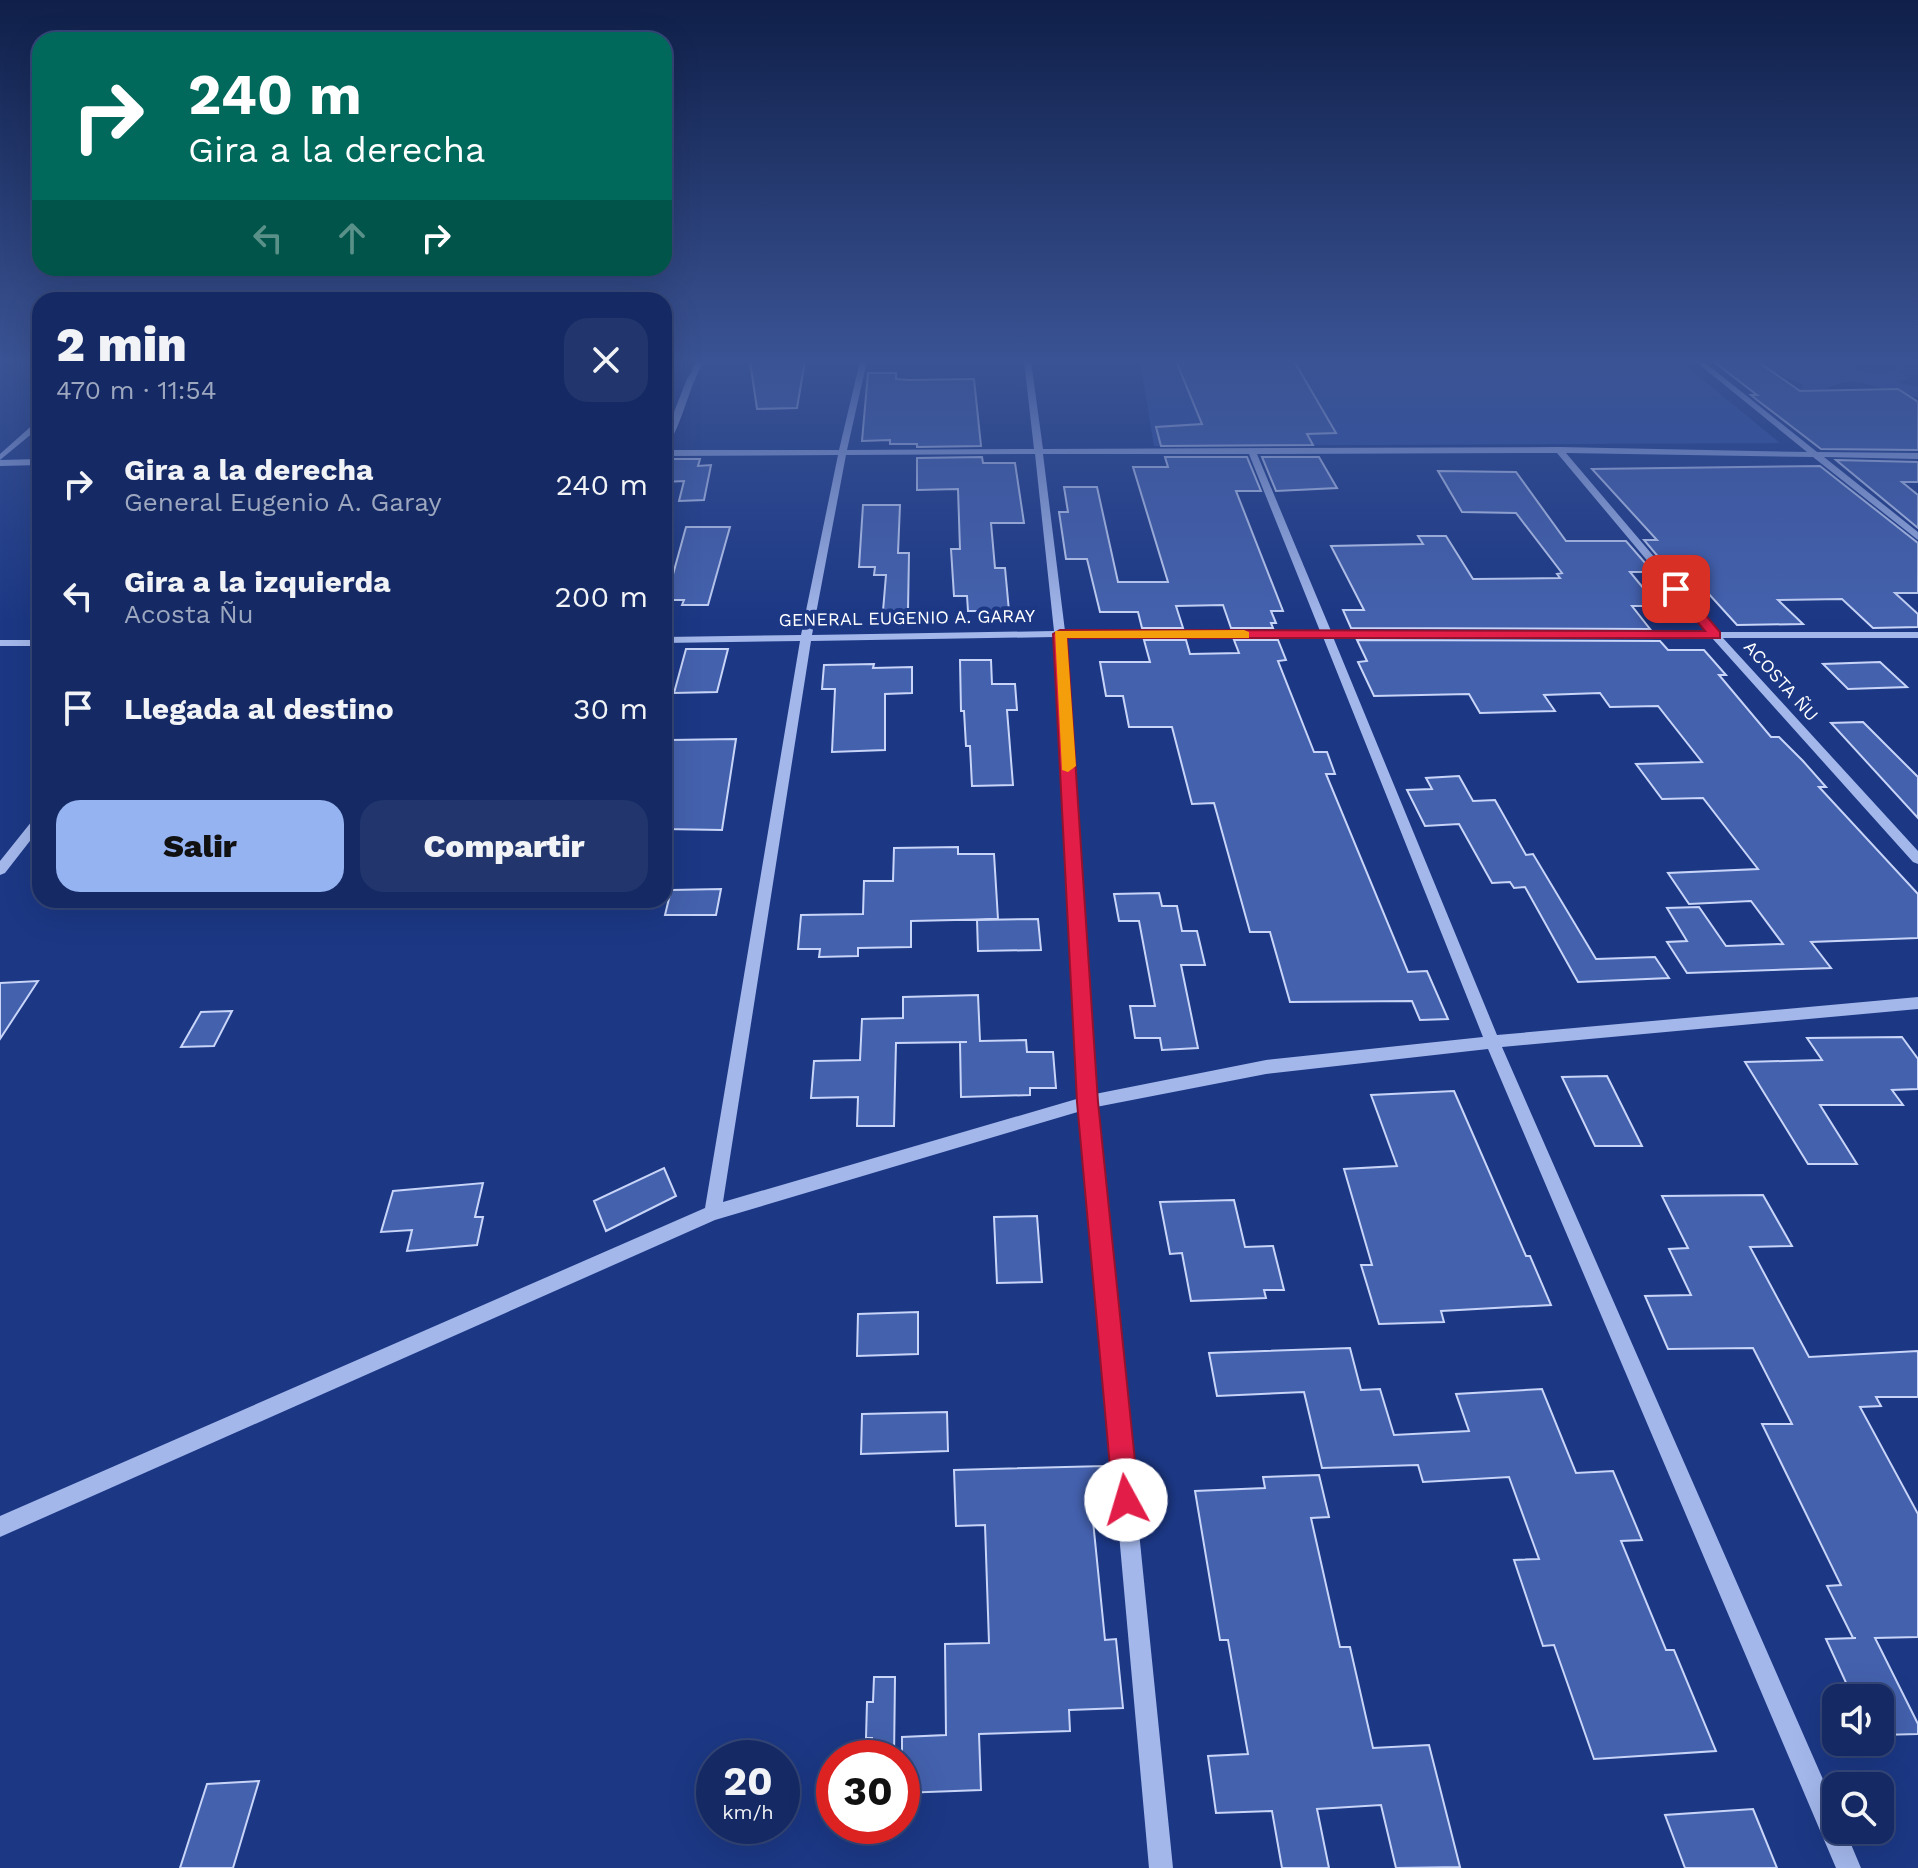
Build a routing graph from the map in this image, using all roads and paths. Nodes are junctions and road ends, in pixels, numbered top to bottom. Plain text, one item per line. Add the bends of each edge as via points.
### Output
1 (1807, 448) edge
2 (1559, 450) junction
3 (844, 451) junction
4 (1038, 451) junction
5 (1252, 451) junction
6 (672, 453) edge
7 (1817, 456) junction
8 (1918, 456) edge
9 (0, 460) edge
10 (32, 462) edge
11 (1918, 537) edge
12 (1060, 634) junction
13 (1328, 635) junction
14 (1715, 635) junction
15 (1918, 635) edge
16 (806, 638) junction
17 (672, 640) edge
18 (0, 643) edge
19 (32, 643) edge
20 (32, 829) edge
21 (1917, 855) edge
22 (0, 870) edge
23 (1918, 1003) edge
24 (1492, 1041) junction
25 (1088, 1102) junction
26 (713, 1213) junction
27 (0, 1527) edge
28 (1161, 1868) edge
29 (1849, 1868) edge

1 - 7 street
2 - 5 street
2 - 7 street
2 - 14 street, ACOSTA ÑU
3 - 4 street
3 - 6 street
3 - 16 street
4 - 5 street
4 - 12 street
5 - 13 street
7 - 8 street
7 - 11 street
9 - 10 street
12 - 13 street, GENERAL EUGENIO A. GARAY
12 - 16 street, GENERAL EUGENIO A. GARAY
12 - 25 street
13 - 14 street, GENERAL EUGENIO A. GARAY
13 - 24 street
14 - 15 street, GENERAL EUGENIO A. GARAY
14 - 21 street, ACOSTA ÑU
16 - 17 street, GENERAL EUGENIO A. GARAY
16 - 26 street
18 - 19 street
20 - 22 street
23 - 24 street
24 - 25 street via 1266,1067
24 - 29 street
25 - 26 street
25 - 28 street
26 - 27 street

